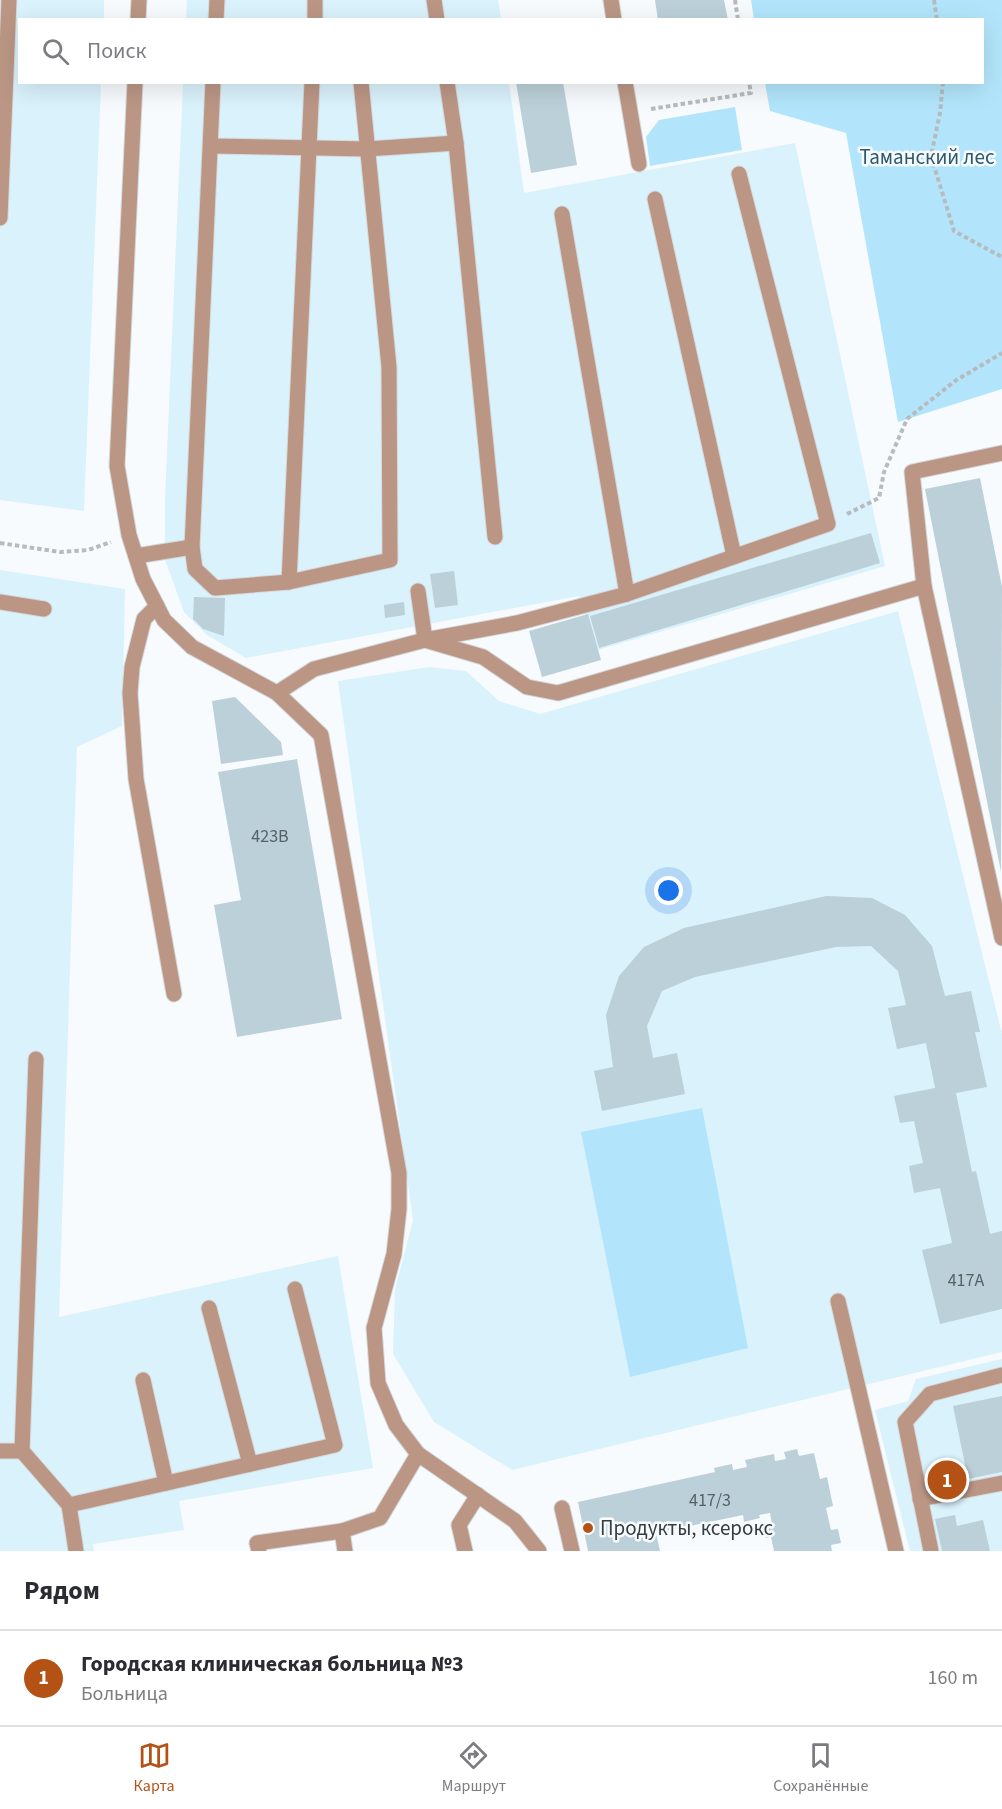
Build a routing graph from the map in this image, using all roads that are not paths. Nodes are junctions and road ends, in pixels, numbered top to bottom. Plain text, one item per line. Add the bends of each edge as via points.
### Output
1 (9, 0) edge
2 (139, 0) edge
3 (217, 0) edge
4 (434, 0) edge
5 (610, 0) edge
6 (138, 18) edge
7 (216, 18) edge
8 (437, 18) edge
9 (614, 18) edge
10 (135, 84) edge
11 (213, 84) edge
12 (312, 84) edge
13 (361, 84) edge
14 (447, 84) edge
15 (625, 84) edge
16 (456, 143) junction
17 (211, 146) junction
18 (309, 147) junction
19 (367, 148) junction
20 (639, 164) dead end
21 (739, 174) dead end
22 (654, 199) dead end
23 (562, 214) dead end
24 (0, 218) edge
25 (1002, 453) edge
26 (495, 537) dead end
27 (192, 547) junction
28 (136, 556) junction
29 (734, 556) junction
30 (289, 582) junction
31 (924, 586) junction
32 (418, 591) dead end
33 (627, 594) junction
34 (0, 602) edge
35 (157, 606) junction
36 (44, 609) dead end
37 (425, 640) junction
38 (277, 693) junction
39 (1002, 938) edge
40 (174, 994) dead end
41 (36, 1059) dead end
42 (295, 1289) dead end
43 (838, 1300) dead end
44 (209, 1308) dead end
45 (1002, 1375) edge
46 (143, 1380) dead end
47 (0, 1451) edge
48 (22, 1451) junction
49 (418, 1454) junction
50 (249, 1464) junction
51 (166, 1483) junction
52 (1002, 1483) edge
53 (478, 1495) junction
54 (921, 1499) junction
55 (69, 1505) junction
56 (562, 1508) dead end
57 (342, 1531) junction
58 (76, 1551) edge
59 (259, 1551) edge
60 (345, 1551) edge
61 (465, 1551) edge
62 (539, 1551) edge
63 (572, 1551) edge
64 (896, 1551) edge
65 (931, 1551) edge

1 - 24 street
2 - 6 street
3 - 7 street
4 - 8 street
5 - 9 street
10 - 28 street via 117,466
11 - 17 street
12 - 18 street
13 - 19 street
14 - 16 street
15 - 20 street
16 - 19 street
16 - 26 street
17 - 18 street
17 - 27 street
18 - 19 street
18 - 30 street
19 - 30 street via 388,367 390,560
21 - 29 street via 828,524
22 - 29 street
23 - 33 street
25 - 31 street via 912,472
27 - 28 street
27 - 30 street via 195,569 215,588
28 - 35 street via 142,579
29 - 33 street
31 - 37 street via 558,693 527,687 483,657
31 - 39 street
32 - 37 street
33 - 37 street via 517,623
34 - 36 street
35 - 38 street via 164,620 192,648
35 - 40 street via 144,619 130,693 136,779
37 - 38 street via 314,669
38 - 49 street via 321,735 399,1173 394,1254 374,1328 378,1383 396,1425
41 - 48 street
42 - 50 street via 335,1445
43 - 64 street
44 - 50 street
45 - 54 street via 930,1394 905,1422
46 - 51 street
47 - 48 street
48 - 55 street
49 - 53 street
49 - 57 street via 380,1518
50 - 51 street
51 - 55 street
52 - 54 street
53 - 61 street via 459,1525
53 - 62 street via 515,1521
54 - 65 street
55 - 58 street
56 - 63 street
57 - 59 street via 257,1543
57 - 60 street

